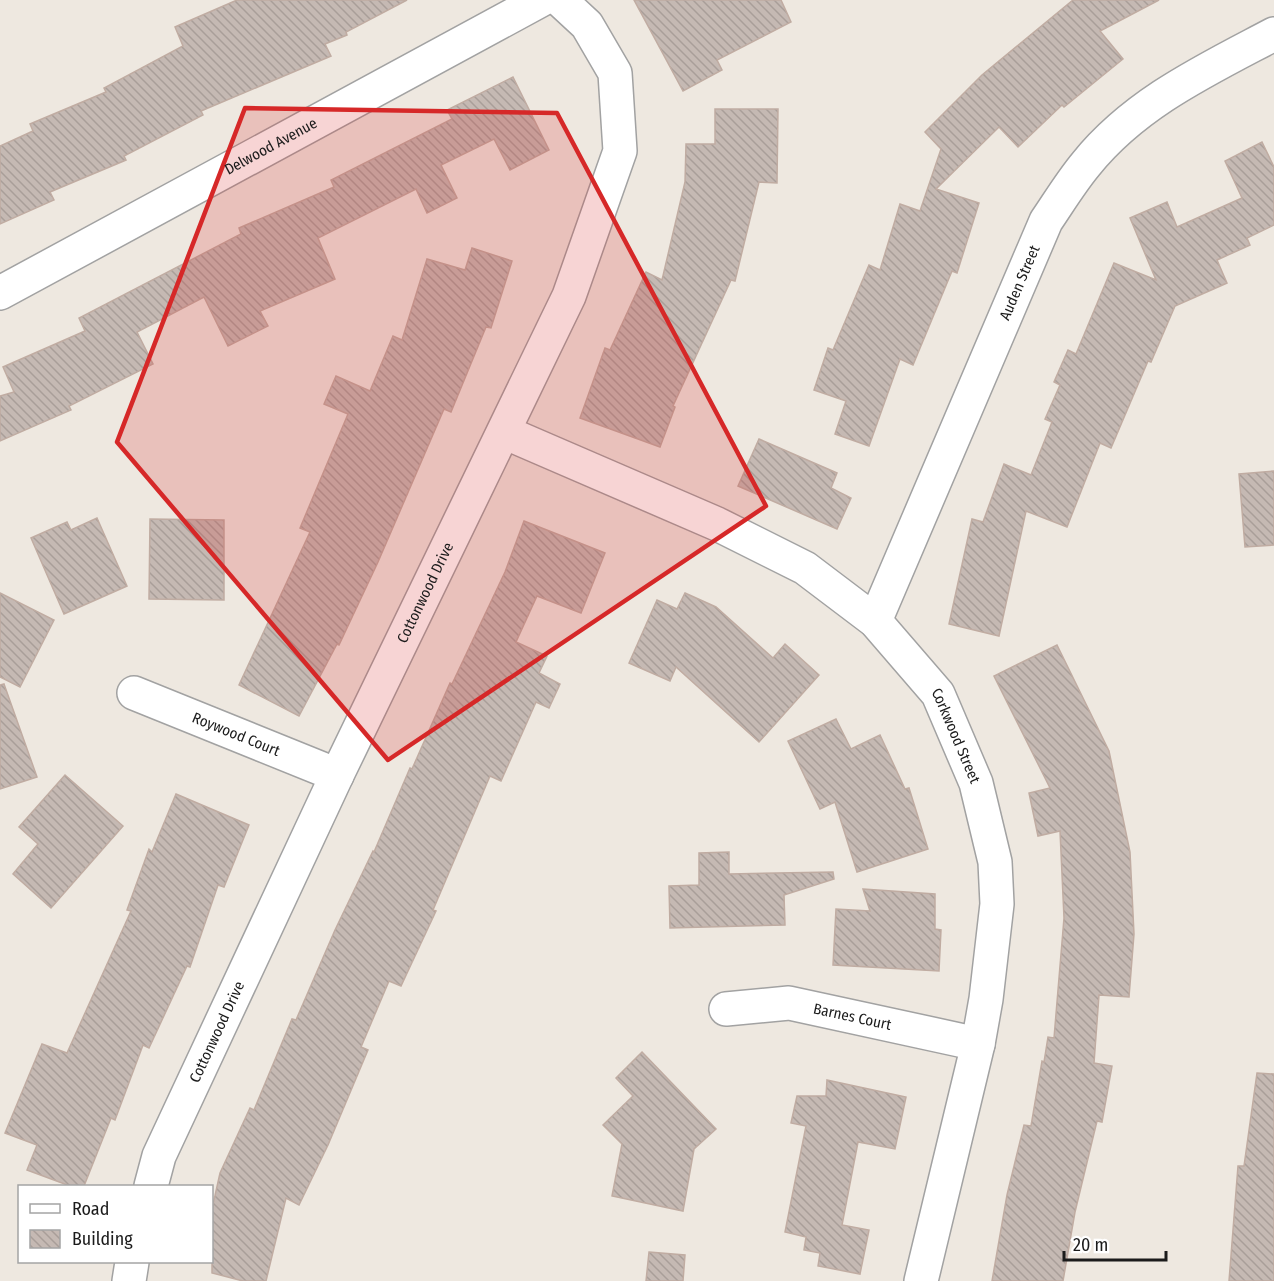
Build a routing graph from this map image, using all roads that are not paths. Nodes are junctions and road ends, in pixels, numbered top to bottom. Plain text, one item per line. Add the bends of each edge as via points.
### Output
1 (541, 0) edge
2 (560, 0) edge
3 (1274, 34) edge
4 (0, 293) edge
5 (504, 432) junction
6 (875, 621) junction
7 (134, 693) dead end
8 (337, 776) junction
9 (726, 1009) dead end
10 (978, 1044) junction
11 (151, 1185) edge
12 (132, 1263) edge
13 (129, 1281) edge
14 (921, 1281) edge

1 - 4 street, Delwood Avenue
2 - 5 street, Cottonwood Drive via 587,25 615,74 620,151 570,296
3 - 6 street, Auden Street via 1178,85 1123,126 1086,164 1046,221
5 - 6 street, Corkwood Street via 717,524 805,568
5 - 8 street, Cottonwood Drive
6 - 10 street, Corkwood Street via 938,694 976,783 995,862 997,904
7 - 8 street, Roywood Court
8 - 11 street, Cottonwood Drive via 159,1156
9 - 10 street, Barnes Court via 789,1003
10 - 14 street, Corkwood Street
12 - 13 street

